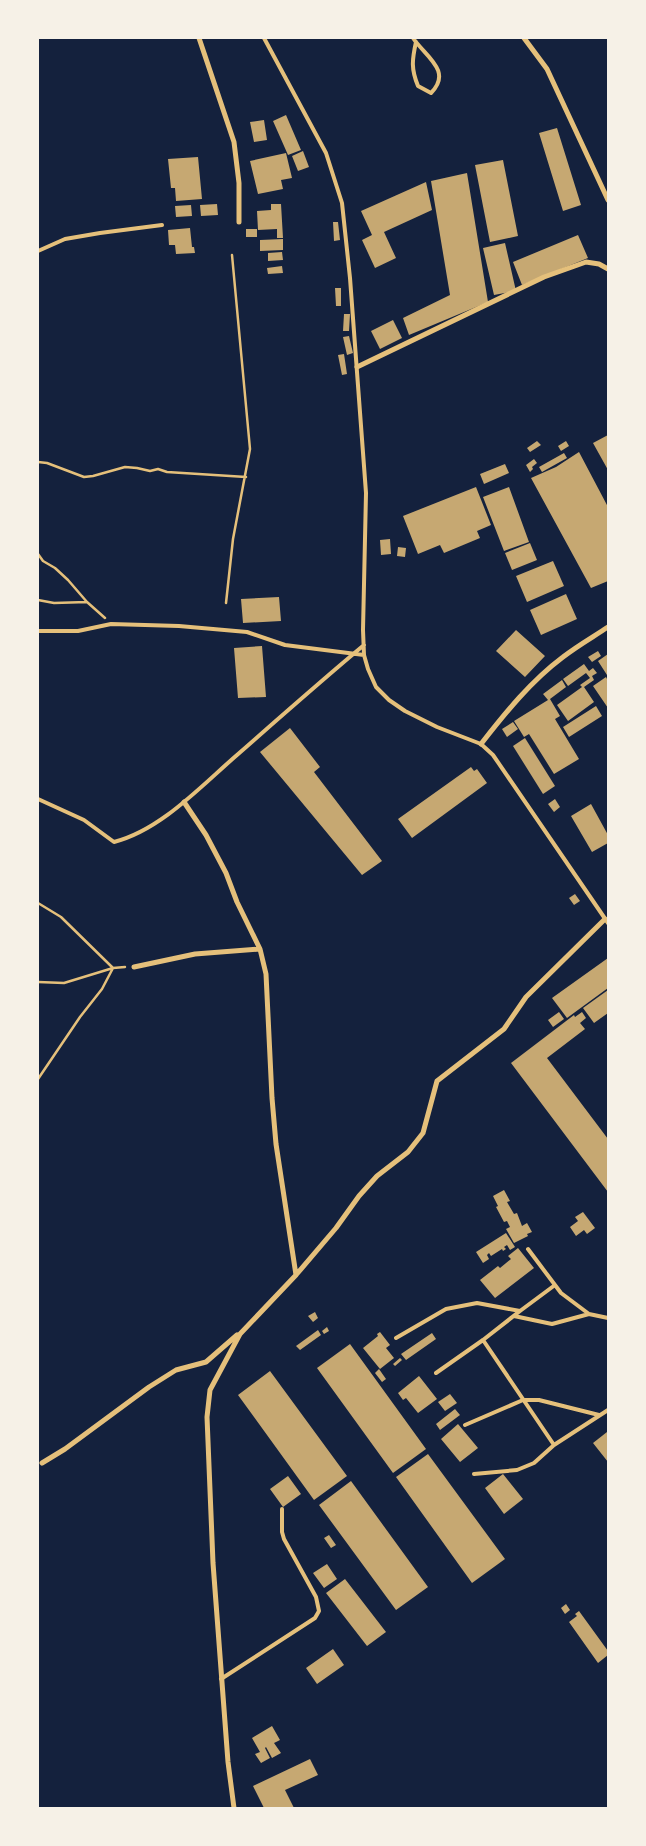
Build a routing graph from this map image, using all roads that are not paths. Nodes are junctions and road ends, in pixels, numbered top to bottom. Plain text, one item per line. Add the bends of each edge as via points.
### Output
1 (199, 38) edge
2 (264, 38) edge
3 (413, 38) edge
4 (524, 38) edge
5 (416, 42) junction
6 (608, 200) edge
7 (239, 222) dead end
8 (162, 226) dead end
9 (38, 251) edge
10 (608, 269) edge
11 (357, 367) junction
12 (608, 628) edge
13 (38, 631) edge
14 (364, 645) junction
15 (353, 655) junction
16 (364, 655) junction
17 (481, 744) junction
18 (38, 799) edge
19 (184, 802) junction
20 (607, 921) edge
21 (260, 949) junction
22 (134, 967) road end
23 (528, 1249) dead end
24 (296, 1275) junction
25 (555, 1285) junction
26 (520, 1311) junction
27 (589, 1314) junction
28 (514, 1316) junction
29 (608, 1318) edge
30 (240, 1334) junction
31 (396, 1338) dead end
32 (483, 1340) junction
33 (436, 1373) dead end
34 (523, 1400) junction
35 (608, 1410) edge
36 (599, 1415) junction
37 (464, 1425) dead end
38 (554, 1445) junction
39 (42, 1463) dead end
40 (474, 1474) dead end
41 (282, 1509) dead end
42 (222, 1679) junction
43 (234, 1808) edge

1 - 7 street via 234,142
2 - 11 lane via 326,152 342,203
3 - 5 lane
4 - 6 street via 547,69
5 - 5 lane via 438,68 441,77 431,93 418,86 413,72
8 - 9 lane via 65,239
10 - 11 street via 586,262 544,277
11 - 14 lane via 366,494
12 - 17 street via 563,657 536,680
13 - 15 lane via 78,631 111,624 179,626 247,632 284,645
14 - 15 lane
14 - 16 lane
15 - 16 lane
15 - 19 lane
16 - 17 lane via 376,687 388,700 438,727
17 - 20 lane via 493,755
18 - 19 lane via 84,820 114,842 152,826
19 - 21 street via 226,873
20 - 24 street via 526,997 504,1029 437,1082 423,1133 408,1152 377,1176 359,1196
21 - 22 street via 195,954
21 - 24 street via 266,974 276,1144
23 - 25 lane
24 - 30 street
25 - 26 lane
25 - 27 lane via 561,1294
26 - 28 lane
26 - 31 lane via 478,1303 446,1309
27 - 28 lane via 552,1324
27 - 29 lane
28 - 32 lane
30 - 39 street via 206,1362 176,1370 149,1387
30 - 42 street via 210,1390 207,1417
32 - 33 lane
32 - 34 lane
34 - 36 lane via 540,1400
34 - 37 lane
34 - 38 lane
35 - 36 lane
36 - 38 lane
38 - 40 lane via 534,1463 517,1470
41 - 42 lane via 284,1539 316,1597 319,1611 315,1618
42 - 43 street

